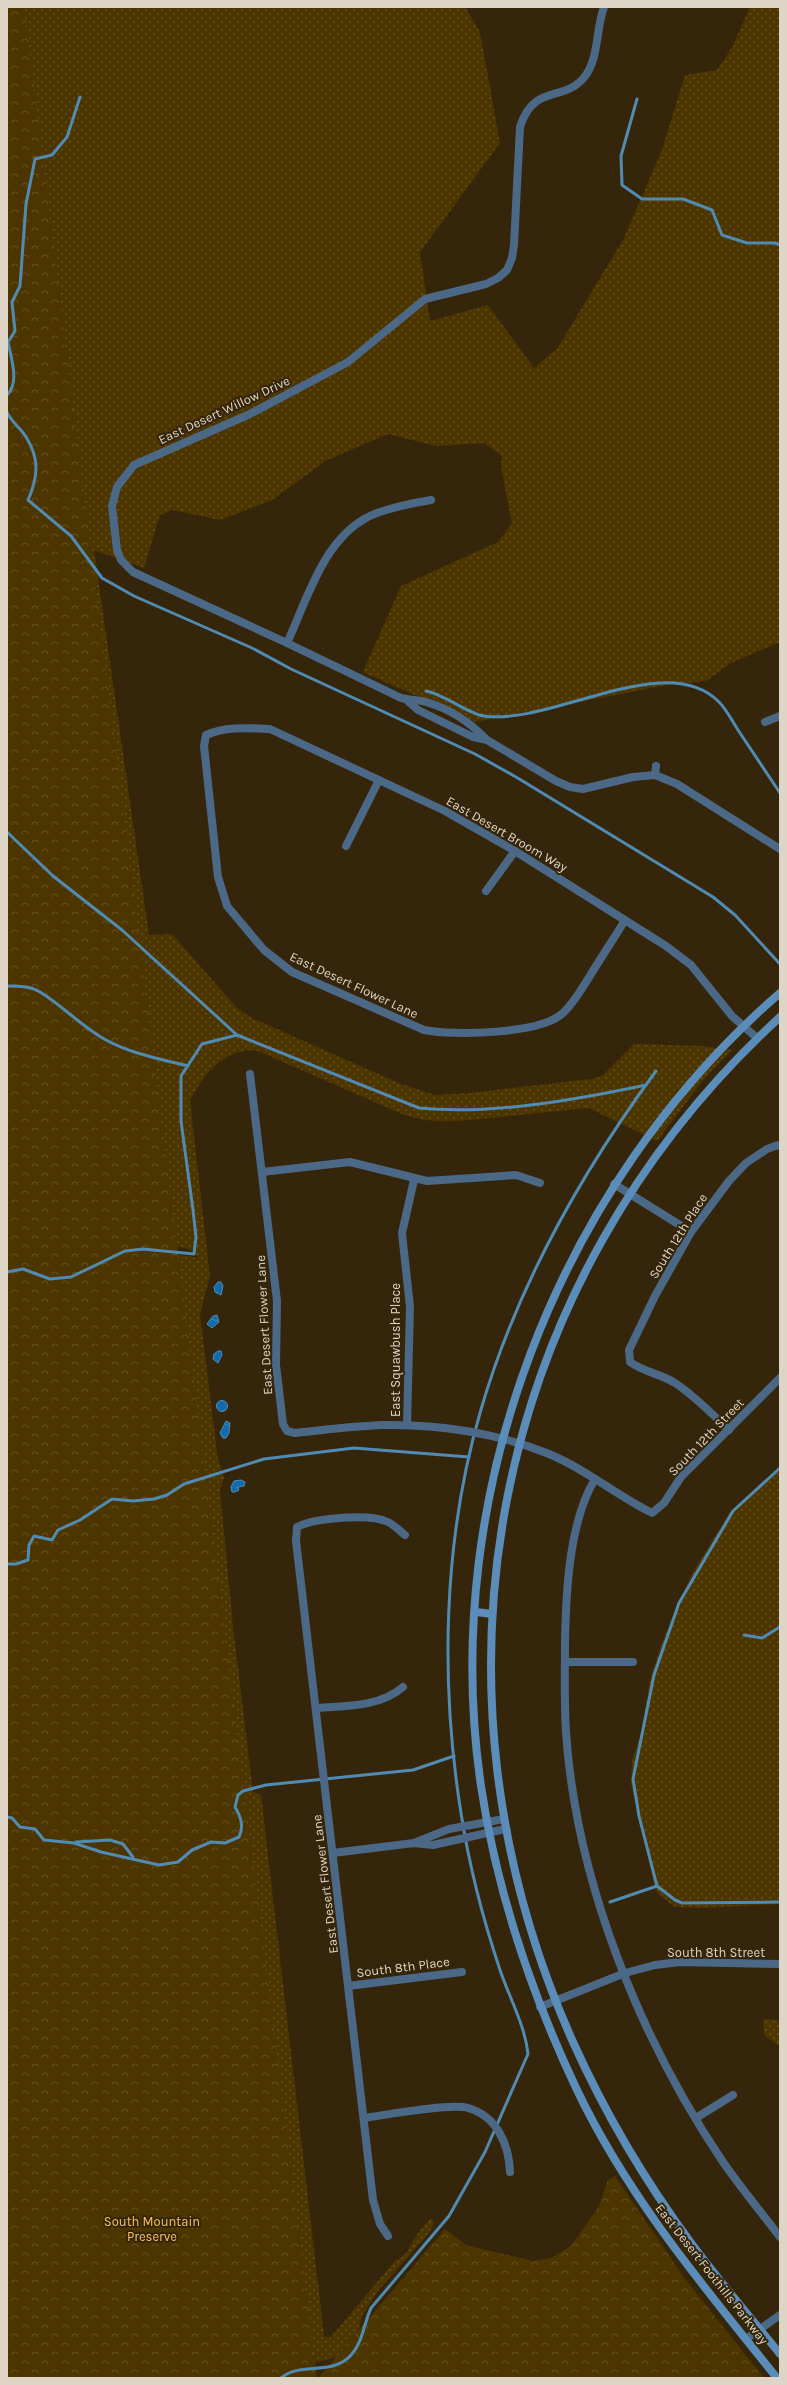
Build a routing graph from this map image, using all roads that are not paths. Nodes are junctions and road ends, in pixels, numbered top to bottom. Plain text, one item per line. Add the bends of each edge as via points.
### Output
1 (604, 7) edge
2 (431, 500) dead end
3 (287, 643) junction
4 (408, 701) junction
5 (780, 716) edge
6 (765, 722) dead end
7 (206, 736) joint
8 (487, 740) junction
9 (656, 766) dead end
10 (655, 775) junction
11 (379, 780) junction
12 (346, 846) dead end
13 (779, 850) edge
14 (515, 851) junction
15 (486, 891) dead end
16 (625, 920) junction
17 (780, 993) edge
18 (780, 1017) edge
19 (742, 1026) junction
20 (757, 1038) junction
21 (250, 1074) dead end
22 (779, 1146) edge
23 (262, 1172) junction
24 (414, 1180) junction
25 (540, 1182) dead end
26 (614, 1184) junction
27 (629, 1193) junction
28 (692, 1232) junction
29 (780, 1378) edge
30 (407, 1425) junction
31 (729, 1430) junction
32 (504, 1439) junction
33 (520, 1444) junction
34 (595, 1479) junction
35 (405, 1535) dead end
36 (476, 1612) junction
37 (492, 1614) junction
38 (565, 1662) junction
39 (632, 1662) dead end
40 (403, 1687) dead end
41 (316, 1708) junction
42 (504, 1819) junction
43 (488, 1822) junction
44 (505, 1829) junction
45 (445, 1831) junction
46 (489, 1833) junction
47 (414, 1843) junction
48 (443, 1843) junction
49 (333, 1853) junction
50 (780, 1964) edge
51 (462, 1972) dead end
52 (625, 1973) junction
53 (348, 1986) junction
54 (556, 2001) junction
55 (540, 2007) junction
56 (734, 2095) dead end
57 (364, 2118) junction
58 (696, 2118) junction
59 (510, 2172) dead end
60 (388, 2236) dead end
61 (780, 2237) edge
62 (780, 2315) edge
63 (760, 2330) junction
64 (746, 2339) junction
65 (780, 2354) edge
66 (777, 2378) edge

1 - 3 street, East Desert Willow Drive via 591,65 585,75 566,91 545,95 524,114 520,127 514,245 507,270 486,284 425,299 348,362 250,414 134,465 117,487 112,506 117,550 121,560 133,572
2 - 3 street via 376,514 356,525 324,561
3 - 4 street, East Desert Willow Drive
4 - 8 street, East Desert Willow Drive via 418,710 473,737
4 - 8 street, East Desert Willow Drive via 425,701 461,717
5 - 6 street
7 - 11 street, East Desert Broom Way via 217,730 270,729
7 - 16 street, East Desert Flower Lane via 204,746 221,892 227,906 279,964 424,1030 444,1034 468,1033 548,1023 563,1013 576,997
8 - 10 street, East Desert Willow Drive via 570,787 583,789 633,777
9 - 10 street
10 - 13 street, East Desert Willow Drive via 678,784
11 - 12 street
11 - 14 street, East Desert Broom Way via 445,811
14 - 15 street
14 - 16 street, East Desert Broom Way
16 - 19 street, East Desert Broom Way via 666,946 691,966
17 - 19 street, East Desert Foothills Parkway
18 - 20 street, East Desert Foothills Parkway
19 - 20 street, East Desert Broom Way
19 - 26 street, East Desert Foothills Parkway via 674,1103
20 - 27 street, East Desert Foothills Parkway via 690,1111
21 - 23 street, East Desert Flower Lane
22 - 28 street, South 12th Place via 767,1149 746,1163 728,1181
23 - 24 street via 350,1162 361,1163
23 - 30 street, East Desert Flower Lane via 277,1301 276,1365 287,1430 295,1433 356,1426
24 - 25 street via 439,1181 516,1175
24 - 30 street, East Squawbush Place via 402,1233 410,1307
26 - 27 street
26 - 32 street, East Desert Foothills Parkway via 548,1308 522,1378
27 - 28 street
27 - 33 street, East Desert Foothills Parkway via 566,1311 543,1369
28 - 31 street, South 12th Place via 655,1296 629,1350 630,1362 674,1383
29 - 31 street, South 12th Street
30 - 32 street
31 - 34 street, South 12th Street via 681,1477 664,1503 652,1513
32 - 33 street
32 - 36 street, East Desert Foothills Parkway via 489,1494 481,1547
33 - 34 street via 550,1454
33 - 37 street, East Desert Foothills Parkway via 499,1546
34 - 38 street via 582,1503 568,1579
35 - 41 street, East Desert Flower Lane via 388,1522 364,1517 306,1523 297,1527 296,1541
36 - 37 street
36 - 43 street, East Desert Foothills Parkway via 476,1732
37 - 42 street, East Desert Foothills Parkway via 493,1736
38 - 39 street
38 - 52 street via 566,1733 582,1832 597,1893
40 - 41 street via 393,1696 380,1701
41 - 49 street, East Desert Flower Lane
42 - 43 street
42 - 44 street, East Desert Foothills Parkway
43 - 45 street
43 - 46 street, East Desert Foothills Parkway
44 - 46 street
44 - 54 street, East Desert Foothills Parkway via 527,1918
45 - 47 street
45 - 48 street
46 - 48 street
46 - 55 street, East Desert Foothills Parkway via 510,1920
47 - 48 street
47 - 49 street
49 - 53 street, East Desert Flower Lane
50 - 52 street, South 8th Street via 680,1962 654,1965
51 - 53 street, South 8th Place
52 - 54 street, South 8th Street
52 - 58 street via 668,2068
53 - 57 street, East Desert Flower Lane
54 - 55 street, South 8th Street
54 - 63 street, East Desert Foothills Parkway via 593,2084 635,2159 693,2246
55 - 64 street, East Desert Foothills Parkway via 579,2093 631,2185 667,2240
56 - 58 street
57 - 59 street via 467,2107 491,2119 502,2138 509,2158
57 - 60 street, East Desert Flower Lane via 373,2200 376,2214
58 - 61 street via 723,2162
62 - 63 street
63 - 64 street
63 - 65 street, East Desert Foothills Parkway
64 - 66 street, East Desert Foothills Parkway

